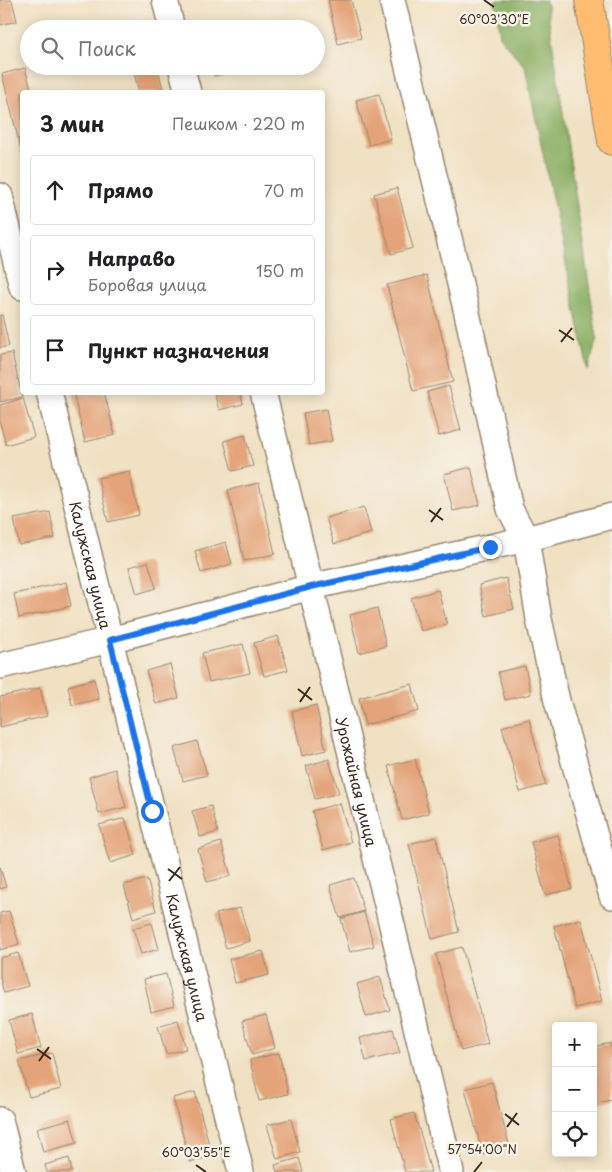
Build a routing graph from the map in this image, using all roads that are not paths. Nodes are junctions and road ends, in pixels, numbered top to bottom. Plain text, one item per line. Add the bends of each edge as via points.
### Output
1 (165, 0) edge
2 (392, 0) edge
3 (590, 0) edge
4 (170, 20) edge
5 (183, 75) edge
6 (187, 90) edge
7 (612, 140) edge
8 (0, 196) edge
9 (20, 279) edge
10 (50, 395) edge
11 (263, 395) edge
12 (612, 516) edge
13 (526, 539) junction
14 (311, 587) junction
15 (110, 640) junction
16 (0, 666) edge
17 (612, 896) edge
18 (0, 1120) edge
19 (13, 1172) edge
20 (242, 1172) edge
21 (451, 1172) edge

1 - 4 street
2 - 13 street via 510,508
3 - 7 main road
5 - 6 street
8 - 9 street
10 - 15 street, Калужская улица
11 - 14 street, Урожайная улица
12 - 13 street
13 - 14 street
13 - 17 street via 557,701
14 - 15 street
14 - 21 street, Урожайная улица
15 - 16 street
15 - 20 street, Калужская улица
18 - 19 street

